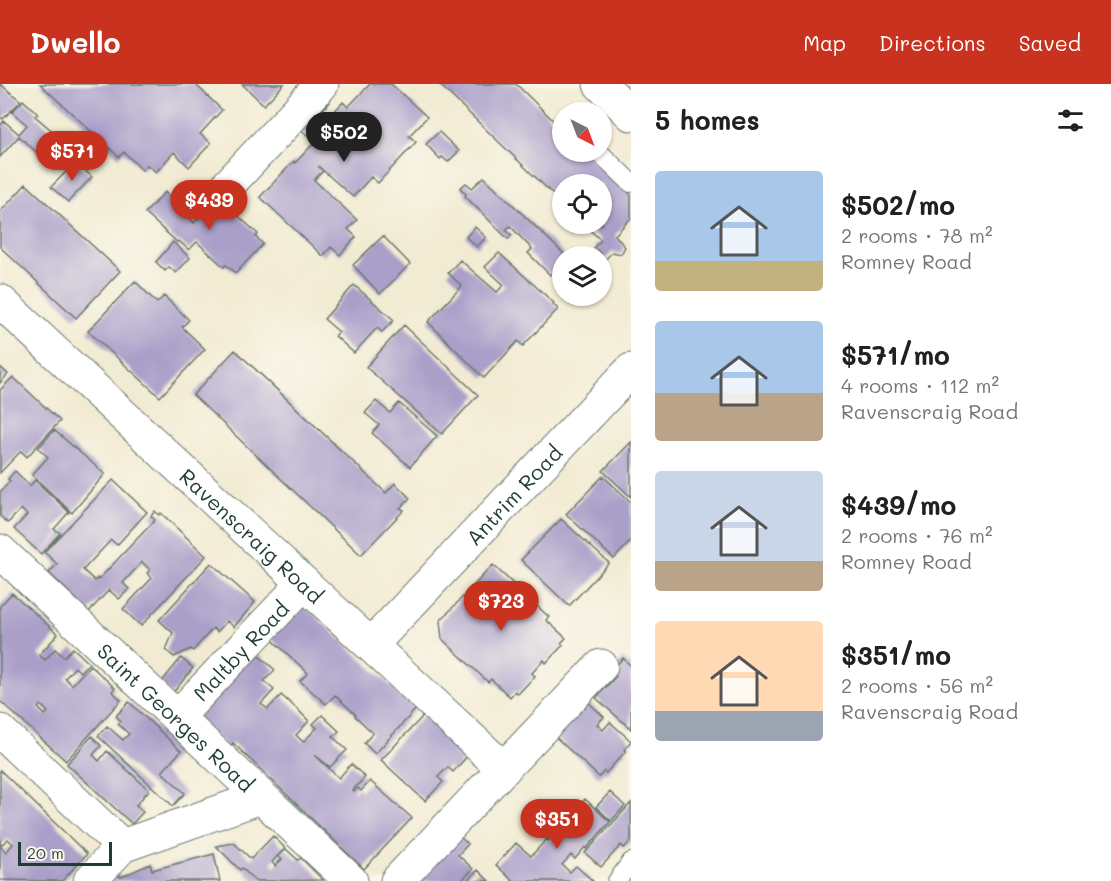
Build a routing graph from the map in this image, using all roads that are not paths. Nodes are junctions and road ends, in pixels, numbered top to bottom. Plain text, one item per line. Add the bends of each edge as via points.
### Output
1 (322, 84) edge
2 (600, 84) edge
3 (631, 114) edge
4 (609, 162) edge
5 (631, 183) edge
6 (216, 197) dead end
7 (0, 301) edge
8 (631, 370) edge
9 (0, 551) edge
10 (304, 583) junction
11 (370, 645) junction
12 (602, 666) dead end
13 (177, 717) junction
14 (0, 731) edge
15 (504, 769) junction
16 (261, 797) junction
17 (122, 846) junction
18 (631, 862) edge
19 (90, 881) edge
20 (351, 881) edge
21 (397, 881) edge
22 (617, 881) edge

1 - 6 street
2 - 3 street
4 - 5 lane
7 - 10 street, Ravenscraig Road
8 - 11 street, Antrim Road
9 - 13 street, Saint Georges Road
10 - 11 street, Ravenscraig Road
10 - 13 street, Maltby Road
11 - 15 street, Ravenscraig Road
12 - 15 street
13 - 16 street, Saint Georges Road
14 - 17 street
15 - 21 street
16 - 17 street
16 - 20 street, Saint Georges Road
17 - 19 street
18 - 22 lane

